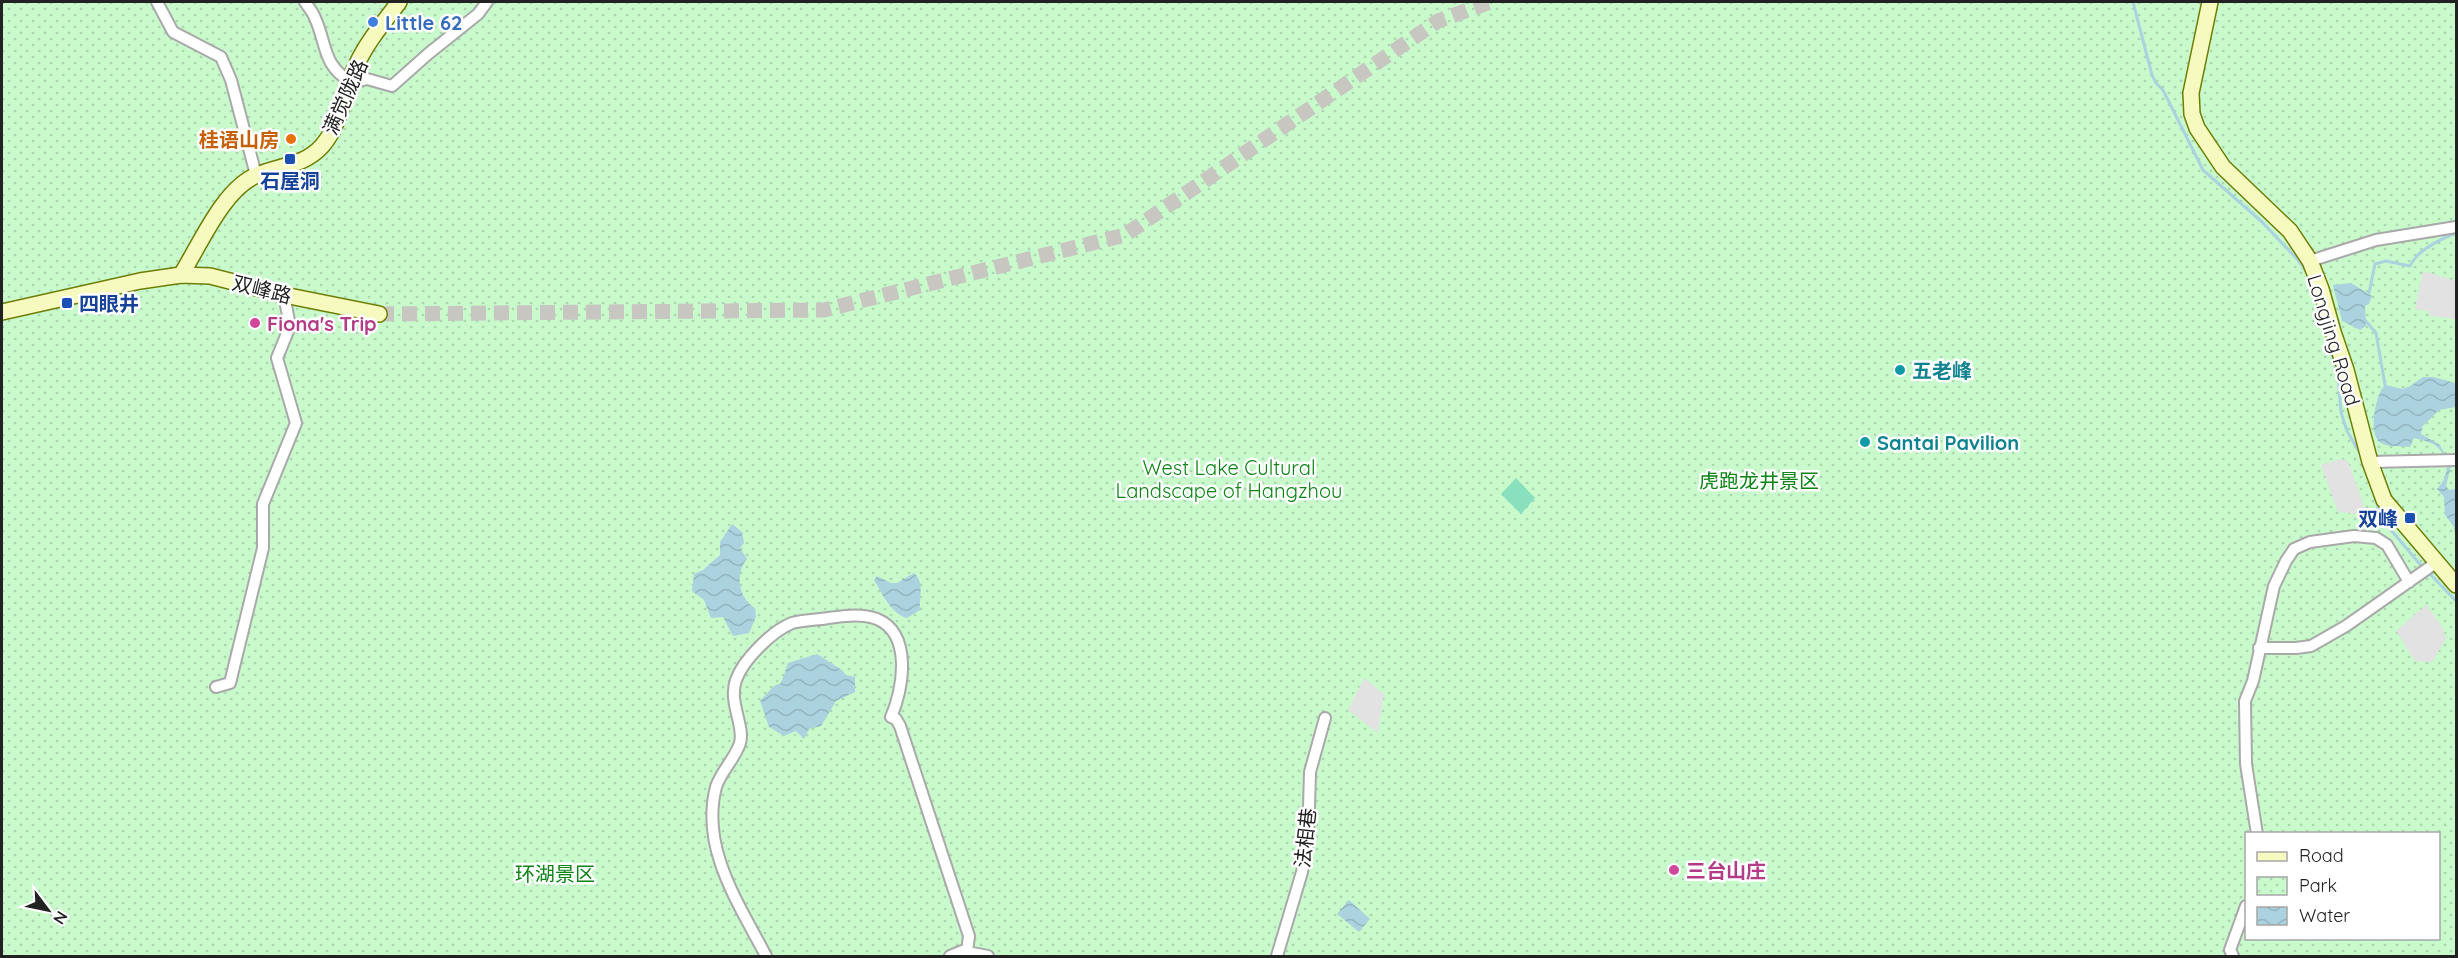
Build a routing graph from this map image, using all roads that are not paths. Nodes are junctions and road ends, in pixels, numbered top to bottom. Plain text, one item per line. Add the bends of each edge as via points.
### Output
1 (157, 2) edge
2 (305, 2) edge
3 (399, 2) edge
4 (487, 2) edge
5 (2210, 2) edge
6 (351, 81) junction
7 (256, 175) junction
8 (2457, 227) edge
9 (2310, 261) junction
10 (181, 275) junction
11 (284, 295) junction
12 (2, 312) edge
13 (379, 314) tunnel mouth
14 (2457, 460) edge
15 (2370, 462) junction
16 (2429, 567) junction
17 (2409, 582) junction
18 (2457, 585) edge
19 (2259, 648) junction
20 (216, 687) dead end
21 (1325, 718) dead end
22 (2257, 832) edge
23 (2245, 911) edge
24 (967, 952) junction
25 (766, 957) edge
26 (950, 957) edge
27 (988, 957) edge
28 (1277, 957) edge
29 (2233, 957) edge

1 - 7 street via 173,32 221,57 231,80
2 - 6 street via 315,18 327,56 338,74
3 - 6 street, 满觉陇路 via 355,66
4 - 6 street via 478,14 392,86 367,79
5 - 9 street, Longjing Road via 2191,93 2197,128 2223,167 2290,231
6 - 7 street, 满觉陇路 via 332,131 315,153 305,161
7 - 10 street, 满觉陇路 via 222,205
8 - 9 street via 2376,240
9 - 15 street, Longjing Road via 2346,370
10 - 11 street, 双峰路 via 210,276
10 - 12 street, 双峰路
11 - 13 street, 双峰路
11 - 20 street via 290,326 277,358 296,423 263,504 263,548 230,683
14 - 15 street
15 - 16 street, Longjing Road via 2384,500
16 - 17 street
16 - 18 street, Longjing Road
17 - 19 street via 2311,646
17 - 19 street via 2387,545 2376,538 2354,536 2310,542 2294,549 2274,586
19 - 22 street via 2246,701 2246,764
21 - 28 street, 法相巷 via 1310,772 1308,842 1302,872
23 - 29 street via 2230,950
24 - 25 street via 969,936 900,726 891,717 898,702 902,667 898,640 877,619 854,615 792,624 767,639 736,679 733,693 740,741 717,785 711,817 720,865
24 - 26 street
24 - 27 street

